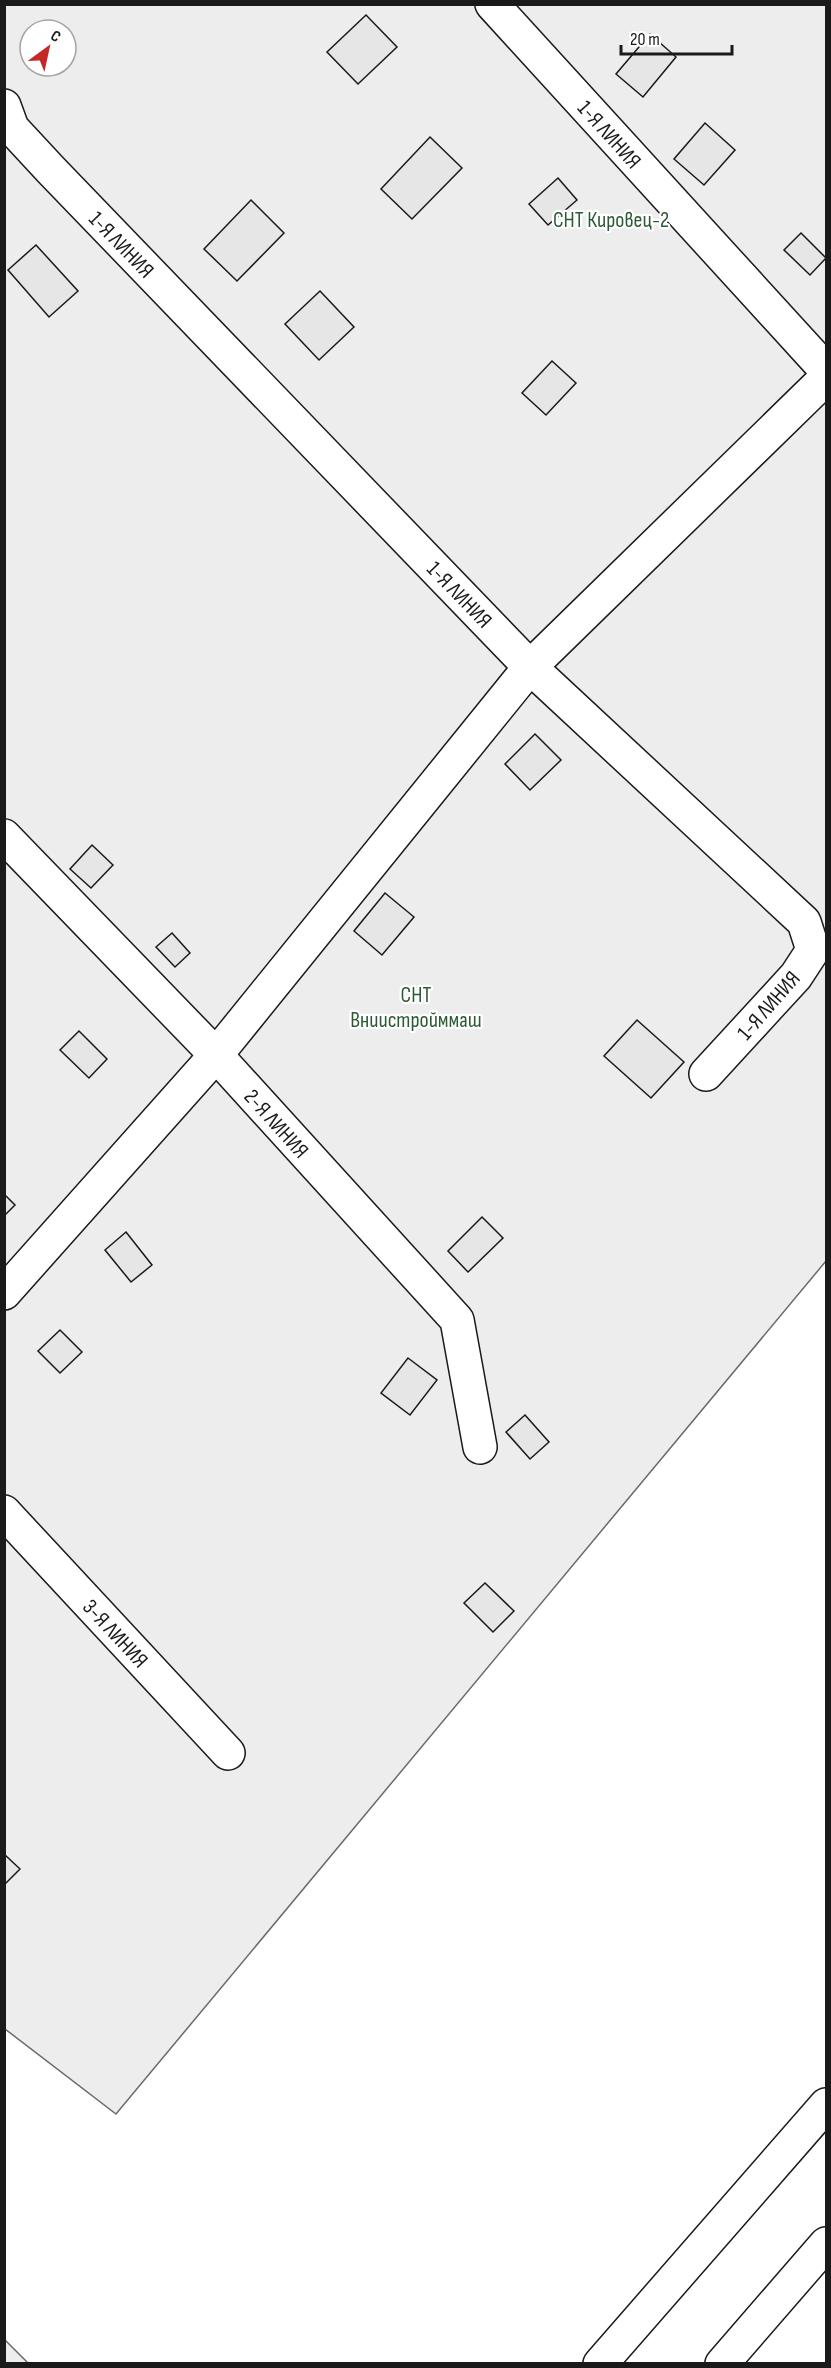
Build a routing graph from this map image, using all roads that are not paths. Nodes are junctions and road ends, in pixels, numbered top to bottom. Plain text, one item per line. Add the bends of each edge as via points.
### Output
1 (492, 4) edge
2 (4, 106) edge
3 (826, 369) edge
4 (826, 378) edge
5 (530, 667) junction
6 (4, 836) edge
7 (216, 1055) junction
8 (706, 1074) dead end
9 (4, 1293) edge
10 (480, 1447) dead end
11 (4, 1512) edge
12 (228, 1753) dead end
13 (826, 2105) edge
14 (826, 2244) edge
15 (600, 2364) edge
16 (722, 2364) edge

1 - 3 main road, 1-Я ЛИНИЯ
2 - 5 main road, 1-Я ЛИНИЯ via 12,128 51,170
4 - 5 main road
5 - 7 main road
5 - 8 main road, 1-Я ЛИНИЯ via 804,922 813,950 796,976
6 - 7 main road, 2-Я ЛИНИЯ
7 - 9 main road
7 - 10 main road, 2-Я ЛИНИЯ via 457,1320
11 - 12 main road, 3-Я ЛИНИЯ
13 - 15 main road
14 - 16 main road

